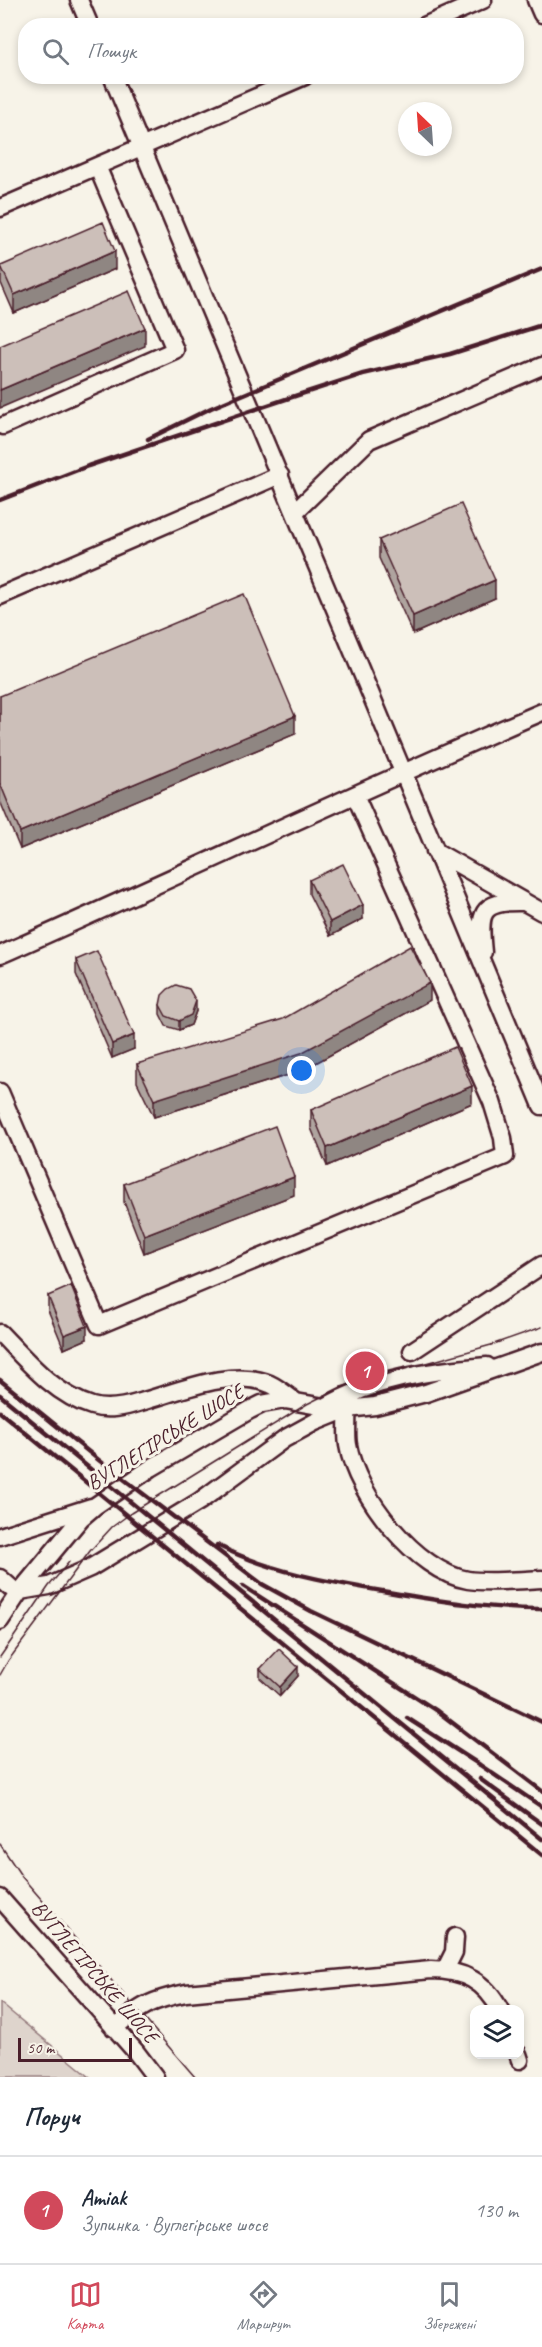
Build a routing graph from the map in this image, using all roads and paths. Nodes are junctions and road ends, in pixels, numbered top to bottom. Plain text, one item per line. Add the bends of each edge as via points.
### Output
1 (79, 0) edge
2 (483, 0) edge
3 (536, 0) edge
4 (542, 14) edge
5 (87, 18) edge
6 (442, 18) edge
7 (115, 84) edge
8 (287, 84) edge
9 (142, 147) junction
10 (97, 166) junction
11 (0, 208) edge
12 (542, 366) edge
13 (3, 426) dead end
14 (280, 475) junction
15 (296, 511) junction
16 (0, 596) edge
17 (542, 712) edge
18 (402, 772) junction
19 (355, 795) junction
20 (435, 851) junction
21 (523, 902) junction
22 (542, 912) edge
23 (0, 955) edge
24 (484, 968) junction
25 (0, 1092) edge
26 (542, 1106) edge
27 (542, 1265) edge
28 (0, 1333) edge
29 (412, 1351) dead end
30 (542, 1352) edge
31 (505, 1366) junction
32 (296, 1402) junction
33 (324, 1407) junction
34 (347, 1409) junction
35 (95, 1506) junction
36 (0, 1536) edge
37 (0, 1578) edge
38 (542, 1580) edge
39 (19, 1592) junction
40 (0, 1621) edge
41 (0, 1898) edge
42 (455, 1937) dead end
43 (445, 1970) junction
44 (496, 2005) edge
45 (114, 2028) junction
46 (155, 2077) edge

1 - 5 street
2 - 6 street
3 - 4 street
7 - 9 street
8 - 9 street
9 - 10 street
9 - 14 street
10 - 11 street
10 - 13 street via 175,350
12 - 15 street via 369,440
14 - 15 street
14 - 16 street
15 - 18 street
17 - 18 street
18 - 19 street
18 - 20 street
19 - 23 street
19 - 25 street via 492,1102 505,1156 99,1325
20 - 21 street
20 - 24 street
21 - 22 street
21 - 24 street via 503,901 484,913 480,929
24 - 26 street
27 - 29 street
28 - 32 street via 38,1372 76,1400 93,1407 113,1409 229,1378 246,1377 273,1385
30 - 31 street, ВУГЛЕГІРСЬКЕ ШОСЕ
31 - 33 street via 408,1376 360,1390
31 - 34 street, ВУГЛЕГІРСЬКЕ ШОСЕ via 426,1393
32 - 33 street, ВУГЛЕГІРСЬКЕ ШОСЕ
32 - 35 street, ВУГЛЕГІРСЬКЕ ШОСЕ via 273,1402 250,1410
33 - 34 street, ВУГЛЕГІРСЬКЕ ШОСЕ
34 - 38 street via 348,1446 357,1473 369,1496 408,1546 440,1570 468,1580
34 - 39 street via 284,1439 200,1501 90,1568 50,1586
35 - 36 street
35 - 39 street, ВУГЛЕГІРСЬКЕ ШОСЕ
37 - 39 street
39 - 40 street, ВУГЛЕГІРСЬКЕ ШОСЕ
41 - 45 street, ВУГЛЕГІРСЬКЕ ШОСЕ
42 - 43 street via 454,1952
43 - 44 street via 462,1973 483,1986
43 - 45 street via 186,1993 146,2004
45 - 46 street, ВУГЛЕГІРСЬКЕ ШОСЕ

